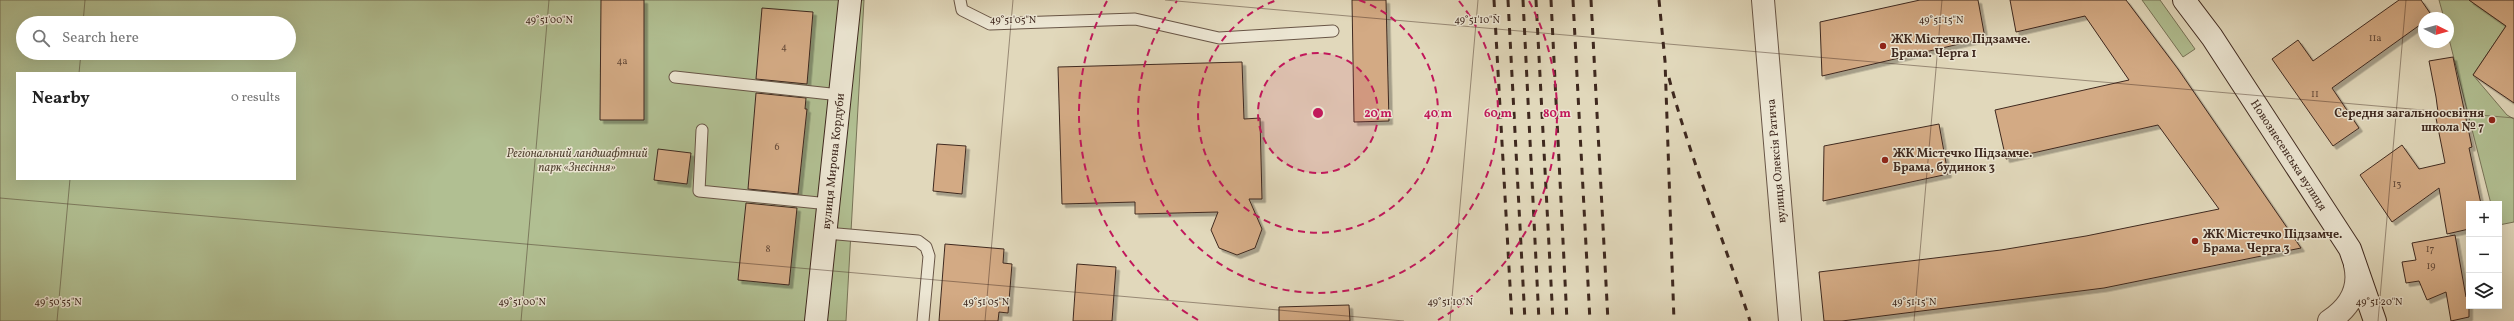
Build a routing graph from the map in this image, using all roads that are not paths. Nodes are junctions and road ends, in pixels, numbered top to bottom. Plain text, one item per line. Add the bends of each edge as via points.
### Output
1 (850, 0) edge
2 (960, 0) edge
3 (1763, 0) edge
4 (2184, 0) edge
5 (1333, 31) dead end
6 (675, 77) dead end
7 (840, 95) junction
8 (702, 130) dead end
9 (829, 204) junction
10 (826, 233) junction
11 (2350, 249) junction
12 (816, 321) edge
13 (923, 321) edge
14 (1790, 321) edge
15 (2329, 321) edge
16 (2375, 321) edge

1 - 7 street, вулиця Мирона Кордуби
2 - 5 lane via 962,10 990,24 1135,19 1219,38
3 - 14 street, вулиця Олексія Ратича
4 - 11 street, Новознесенська вулиця via 2212,37
6 - 7 lane
7 - 9 street, вулиця Мирона Кордуби
8 - 9 lane via 699,191
9 - 10 street, вулиця Мирона Кордуби
10 - 12 street, вулиця Мирона Кордуби
10 - 13 lane via 918,241 926,247 929,256
11 - 15 street via 2358,276 2353,297 2343,312
11 - 16 street, Новознесенська вулиця

